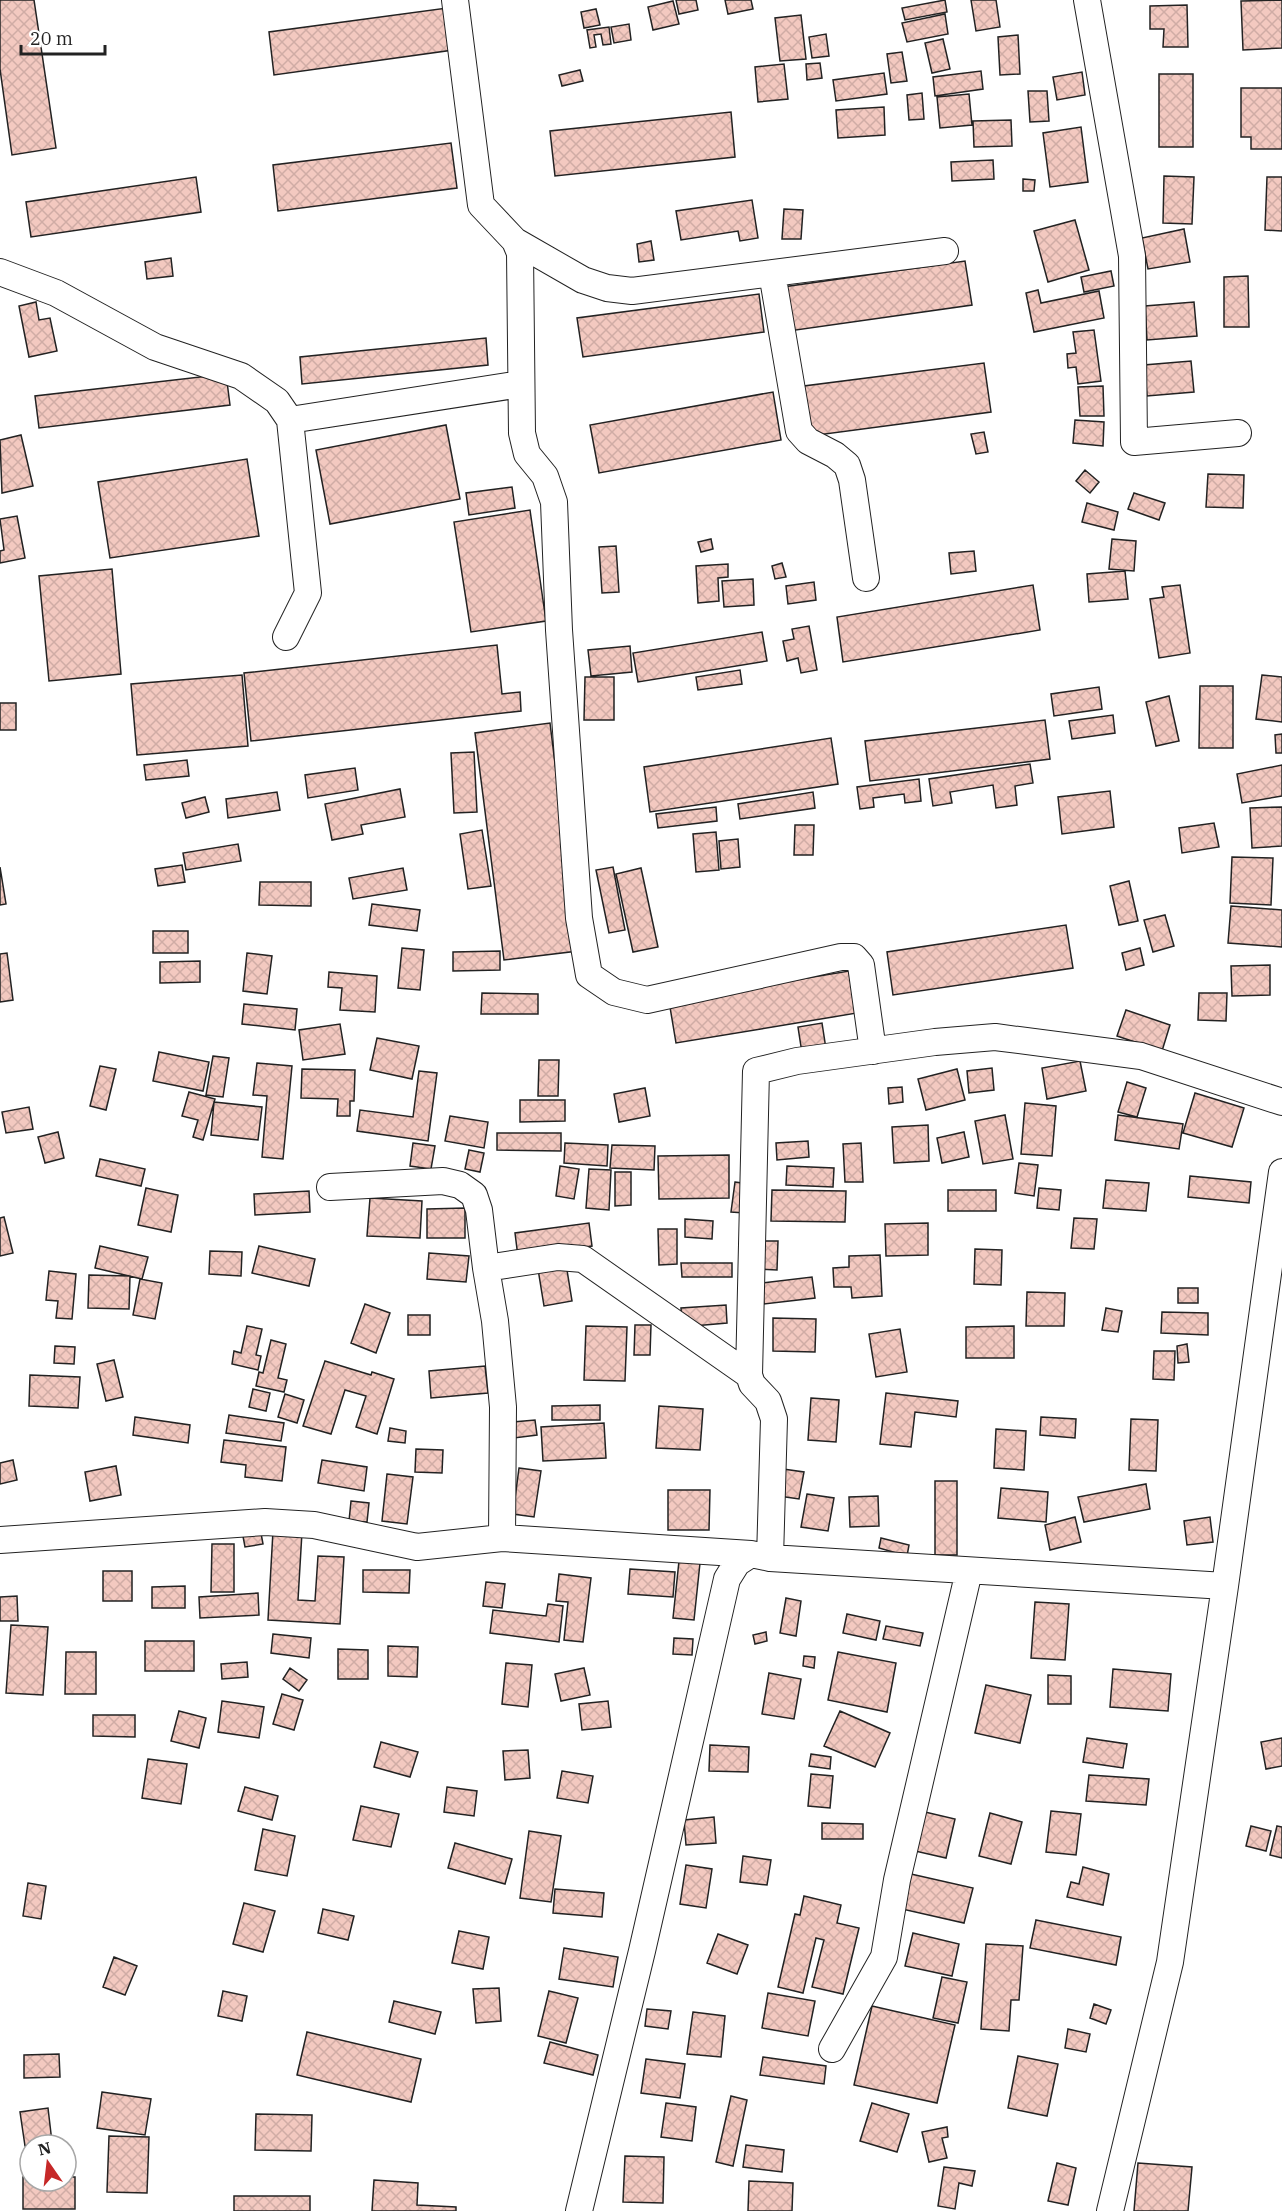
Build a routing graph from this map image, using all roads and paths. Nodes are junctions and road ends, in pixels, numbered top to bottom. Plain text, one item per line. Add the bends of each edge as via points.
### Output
1 (455, 0) edge
2 (1087, 0) edge
3 (516, 241) junction
4 (945, 251) dead end
5 (0, 272) edge
6 (772, 273) junction
7 (521, 384) junction
8 (290, 420) junction
9 (1238, 433) dead end
10 (866, 578) dead end
11 (286, 636) dead end
12 (873, 1051) junction
13 (1282, 1102) edge
14 (1282, 1172) edge
15 (330, 1187) dead end
16 (486, 1268) junction
17 (749, 1375) junction
18 (502, 1538) junction
19 (0, 1540) edge
20 (760, 1556) junction
21 (969, 1571) junction
22 (1225, 1586) junction
23 (832, 2049) dead end
24 (579, 2211) edge
25 (1110, 2211) edge

1 - 3 street via 481,205
2 - 9 street via 1132,255 1134,442
3 - 6 street via 583,280 607,288 632,291
3 - 7 street via 520,253
4 - 6 street
5 - 8 street via 56,293 155,347 241,376 277,401
6 - 10 street via 799,431 847,465
7 - 8 street
7 - 12 street via 522,433 527,454 545,476 554,502 579,907 589,975 614,992 647,1000 854,957 861,965
8 - 11 street via 308,593
12 - 13 street via 995,1037 1141,1056
12 - 17 street via 756,1071
14 - 22 street
15 - 16 street via 443,1181 460,1185 474,1195 479,1209
16 - 17 street via 558,1257 584,1258
16 - 18 street via 503,1407
17 - 20 street via 768,1401 774,1419
18 - 19 street via 417,1547 314,1525 265,1522
18 - 20 street
20 - 21 street
20 - 24 street via 737,1563 727,1579
21 - 22 street
21 - 23 street via 897,1880 884,1957
22 - 25 street via 1170,1962

